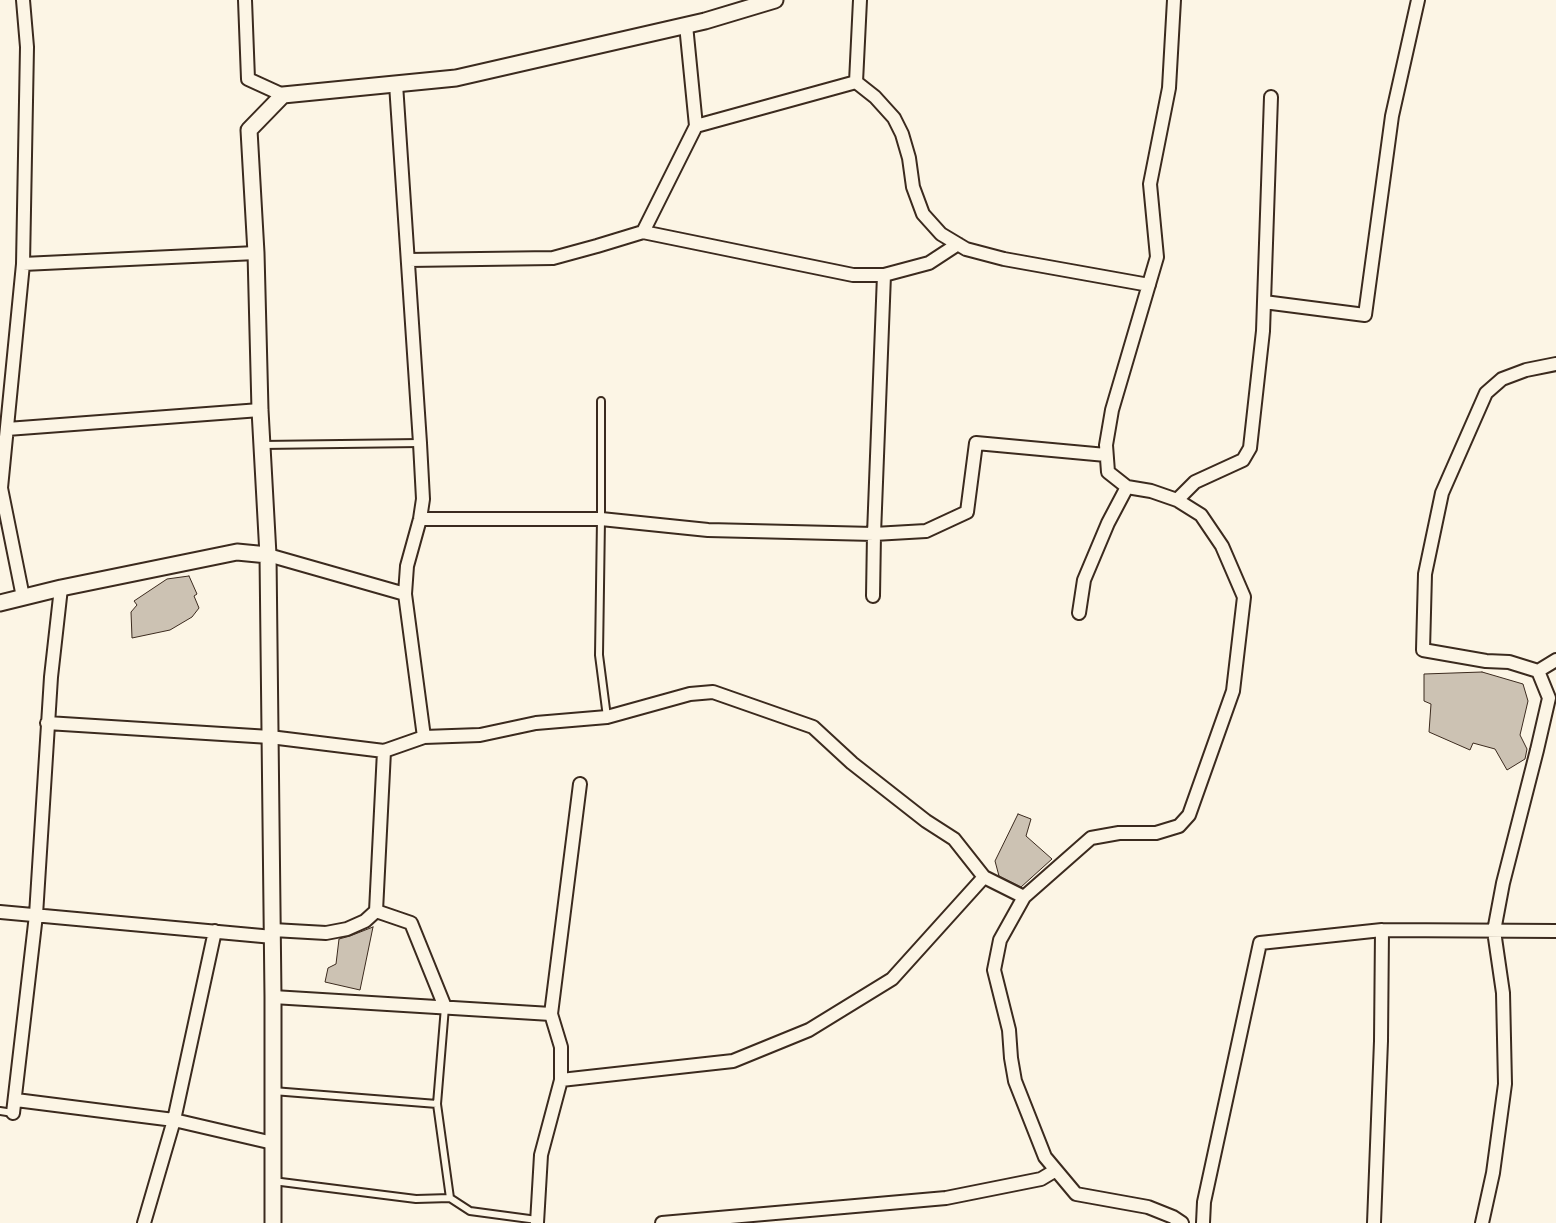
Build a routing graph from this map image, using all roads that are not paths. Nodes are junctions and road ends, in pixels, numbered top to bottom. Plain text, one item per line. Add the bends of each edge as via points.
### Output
1 (23, 0) edge
2 (245, 0) edge
3 (775, 0) edge
4 (860, 0) edge
5 (1174, 0) edge
6 (1418, 0) edge
7 (686, 25) junction
8 (856, 82) junction
9 (396, 84) junction
10 (283, 95) junction
11 (1271, 97) dead end
12 (696, 126) junction
13 (643, 232) junction
14 (958, 244) junction
15 (256, 253) junction
16 (408, 260) junction
17 (24, 264) junction
18 (884, 275) junction
19 (1149, 285) junction
20 (1264, 302) junction
21 (1556, 364) edge
22 (601, 401) dead end
23 (260, 410) junction
24 (7, 429) junction
25 (420, 444) junction
26 (262, 445) junction
27 (1106, 455) junction
28 (1127, 487) junction
29 (1177, 500) junction
30 (420, 519) junction
31 (601, 519) junction
32 (874, 534) junction
33 (268, 555) junction
34 (61, 588) junction
35 (405, 594) junction
36 (874, 596) dead end
37 (23, 597) junction
38 (0, 603) edge
39 (1079, 612) dead end
40 (1556, 660) edge
41 (1538, 671) junction
42 (607, 717) junction
43 (47, 724) junction
44 (270, 737) junction
45 (424, 737) junction
46 (384, 750) junction
47 (580, 784) dead end
48 (984, 877) junction
49 (1024, 897) junction
50 (376, 911) junction
51 (0, 912) edge
52 (36, 915) junction
53 (1382, 930) junction
54 (215, 931) junction
55 (1494, 931) junction
56 (1556, 931) edge
57 (273, 933) junction
58 (273, 997) junction
59 (445, 1007) junction
60 (551, 1014) junction
61 (561, 1080) junction
62 (273, 1091) junction
63 (16, 1100) junction
64 (436, 1104) junction
65 (0, 1111) edge
66 (13, 1113) joint
67 (174, 1120) junction
68 (274, 1143) junction
69 (1056, 1170) junction
70 (273, 1181) junction
71 (450, 1198) junction
72 (537, 1221) edge
73 (144, 1223) edge
74 (274, 1223) edge
75 (662, 1223) edge
76 (1182, 1223) edge
77 (1203, 1223) edge
78 (1374, 1223) edge
79 (1482, 1223) edge

1 - 17 street via 27,47
2 - 10 street via 248,79
3 - 7 street
4 - 8 street
5 - 19 street via 1168,88 1150,184 1157,257
6 - 20 street via 1392,116 1365,315
7 - 9 street via 456,78
7 - 12 street
8 - 12 street
8 - 14 street via 894,118 902,134 913,187 923,214 941,234
9 - 10 street
9 - 16 street
10 - 15 street via 249,130
11 - 20 street
12 - 13 street
13 - 16 street via 553,258
13 - 18 street via 853,275
14 - 18 street via 929,263
14 - 19 street via 966,250 1004,259
15 - 17 street
15 - 23 street
16 - 25 street
17 - 24 street
18 - 32 street
19 - 27 street via 1112,410
20 - 29 street via 1250,448 1243,460 1195,482
21 - 41 street via 1502,379 1486,393 1442,493 1425,574 1423,650 1509,662
22 - 31 lane
23 - 24 street
23 - 26 street
24 - 37 street via 1,488
25 - 26 lane
25 - 30 street
26 - 33 street
27 - 28 street via 1108,472
27 - 32 street via 976,443 967,512 926,531
28 - 29 street
28 - 39 street via 1084,580
29 - 49 street via 1201,515 1222,546 1244,597 1233,690 1189,815 1179,826 1156,833 1119,833 1091,838
30 - 31 street
30 - 35 street via 407,566
31 - 32 street via 708,530
31 - 42 lane via 599,655
32 - 36 street
33 - 34 street via 236,552
33 - 35 street
33 - 44 street
34 - 37 street
34 - 43 street
35 - 45 street
37 - 38 street
40 - 41 street
41 - 55 street via 1548,698
42 - 45 street via 536,723 480,735
42 - 48 street via 690,694 713,692 813,727 852,763 954,839
43 - 44 street
43 - 52 street
44 - 46 street
44 - 57 street
45 - 46 street
46 - 50 street
47 - 60 street
48 - 49 street
48 - 61 street via 892,979 809,1030 733,1060
49 - 69 street via 1000,940 994,970 1009,1030 1015,1081 1045,1157
50 - 57 street via 365,921 347,929 326,933
50 - 59 street via 411,923
51 - 52 street
52 - 54 street
52 - 63 street
53 - 55 street
53 - 77 street via 1260,943 1204,1202
53 - 78 street
54 - 57 street
54 - 67 street
55 - 56 street
55 - 79 street via 1503,993 1505,1084 1493,1174
57 - 58 street
58 - 59 street
58 - 62 street
59 - 60 street
59 - 64 lane
60 - 61 street via 561,1047
61 - 72 street via 541,1155
62 - 64 lane
62 - 68 street
63 - 66 street
63 - 67 street
64 - 71 lane
65 - 66 lane
67 - 68 street
67 - 73 street
68 - 70 street
69 - 75 street via 1041,1179 946,1198
69 - 76 street via 1076,1194 1148,1207
70 - 71 lane via 416,1199
70 - 74 street
71 - 72 lane via 470,1211

